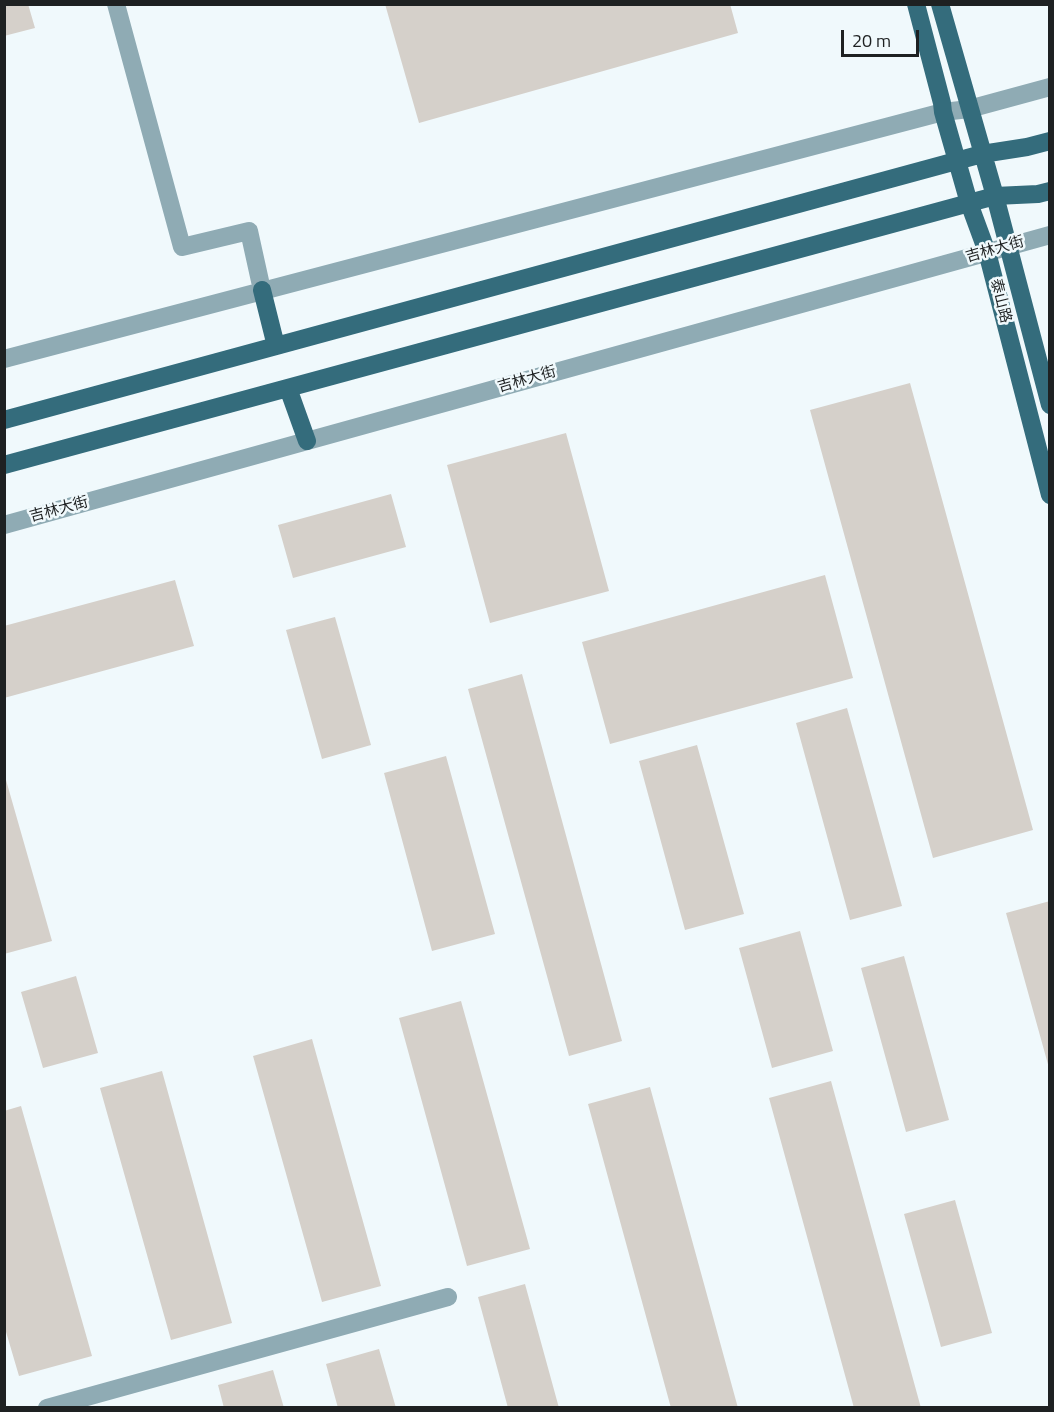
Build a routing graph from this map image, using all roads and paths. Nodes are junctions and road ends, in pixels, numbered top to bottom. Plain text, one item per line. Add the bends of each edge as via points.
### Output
1 (116, 4) edge
2 (916, 4) edge
3 (940, 4) edge
4 (1050, 87) edge
5 (969, 109) junction
6 (943, 112) junction
7 (1050, 141) edge
8 (982, 154) junction
9 (958, 161) junction
10 (1050, 191) edge
11 (994, 196) junction
12 (969, 203) junction
13 (1050, 235) edge
14 (1008, 246) junction
15 (987, 252) junction
16 (262, 290) junction
17 (276, 346) junction
18 (4, 359) edge
19 (288, 388) junction
20 (1050, 405) edge
21 (4, 420) edge
22 (307, 441) junction
23 (4, 465) edge
24 (1050, 495) edge
25 (4, 525) edge
26 (448, 1297) dead end
27 (47, 1407) edge

1 - 16 street via 182,247 249,231
2 - 6 main road, 泰山路
3 - 5 main road, 泰山路
4 - 5 street
5 - 6 street
5 - 8 main road, 泰山路
6 - 9 main road, 泰山路
6 - 16 street
7 - 8 main road
8 - 9 main road
8 - 11 main road, 泰山路
9 - 12 main road, 泰山路
9 - 17 main road
10 - 11 main road
11 - 12 main road
11 - 14 main road, 泰山路
12 - 15 main road, 泰山路
12 - 19 main road
13 - 14 street, 吉林大街
14 - 15 street, 吉林大街
14 - 20 main road, 泰山路
15 - 22 street, 吉林大街
15 - 24 main road, 泰山路
16 - 17 main road
16 - 18 street
17 - 21 main road
19 - 22 main road
19 - 23 main road
22 - 25 street, 吉林大街
26 - 27 street

